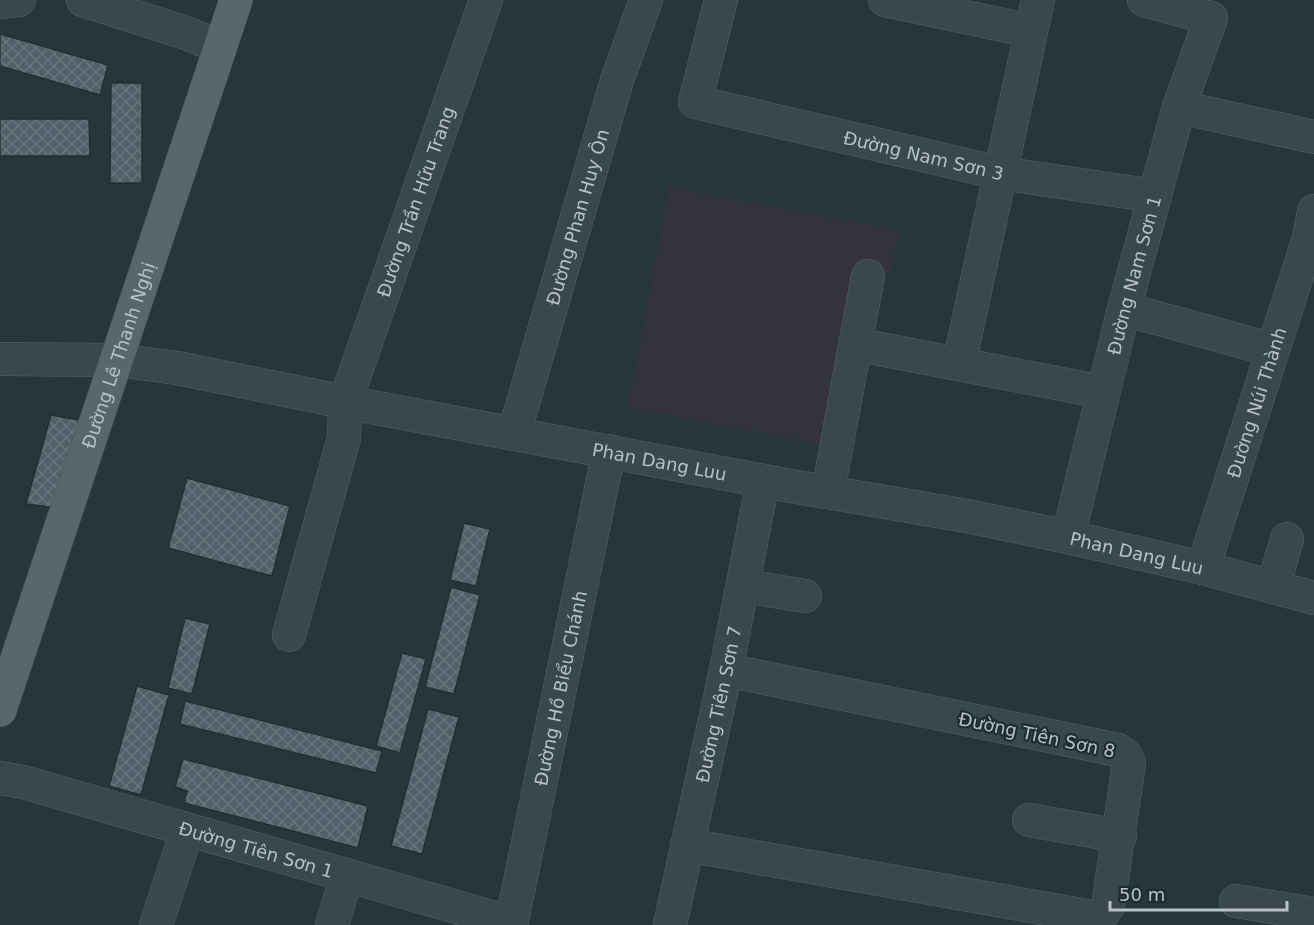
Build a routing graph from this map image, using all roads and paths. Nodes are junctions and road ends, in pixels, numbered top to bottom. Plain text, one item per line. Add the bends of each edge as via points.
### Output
1 (19, 0) edge
2 (83, 0) edge
3 (236, 0) edge
4 (486, 0) edge
5 (646, 0) edge
6 (721, 0) edge
7 (885, 0) edge
8 (1144, 0) edge
9 (0, 2) edge
10 (1035, 15) edge
11 (220, 47) junction
12 (1179, 107) junction
13 (1314, 136) edge
14 (1000, 173) junction
15 (1155, 196) junction
16 (1312, 229) edge
17 (868, 276) dead end
18 (1124, 309) junction
19 (875, 348) dead end
20 (1274, 350) junction
21 (0, 359) edge
22 (116, 360) junction
23 (959, 364) junction
24 (1103, 392) junction
25 (345, 402) junction
26 (514, 434) junction
27 (609, 451) junction
28 (764, 481) junction
29 (828, 492) junction
30 (1068, 537) junction
31 (1287, 539) dead end
32 (1203, 568) junction
33 (743, 586) junction
34 (1272, 587) junction
35 (805, 596) dead end
36 (1314, 598) edge
37 (289, 635) dead end
38 (726, 670) junction
39 (0, 710) edge
40 (0, 778) edge
41 (1029, 820) dead end
42 (187, 831) junction
43 (1119, 836) junction
44 (687, 845) junction
45 (347, 875) junction
46 (1236, 901) dead end
47 (1314, 914) edge
48 (512, 924) edge
49 (156, 925) edge
50 (332, 925) edge
51 (670, 925) edge

1 - 9 street
2 - 11 street
3 - 11 main road, Đường Lê Thanh Nghị
4 - 25 street, Đường Trần Hữu Trang
5 - 26 street, Đường Phan Huy Ôn via 617,80
6 - 14 street, Đường Nam Sơn 3 via 695,102
7 - 10 street
8 - 12 street, Đường Nam Sơn 1 via 1211,18
10 - 14 street
11 - 22 main road, Đường Lê Thanh Nghị
12 - 13 street
12 - 15 street, Đường Nam Sơn 1
14 - 15 street, Đường Nam Sơn 3
14 - 23 street
15 - 18 street, Đường Nam Sơn 1
16 - 20 street, Đường Núi Thành
17 - 29 street
18 - 20 street
18 - 24 street, Đường Nam Sơn 1
19 - 23 street
20 - 32 street, Đường Núi Thành
21 - 22 street, Phan Dang Luu
22 - 25 street, Phan Dang Luu via 177,368
22 - 39 main road, Đường Lê Thanh Nghị
23 - 24 street
24 - 30 street, Đường Nam Sơn 1
25 - 26 street, Phan Dang Luu
25 - 37 street, Đường Trần Hữu Trang via 344,438
26 - 27 street, Phan Dang Luu
27 - 28 street, Phan Dang Luu
27 - 48 street, Đường Hồ Biểu Chánh
28 - 29 street, Phan Dang Luu
28 - 33 street, Đường Tiên Sơn 7
29 - 30 street, Phan Dang Luu
30 - 32 street, Phan Dang Luu
31 - 34 street
32 - 34 street, Phan Dang Luu
33 - 35 street
33 - 38 street, Đường Tiên Sơn 7
34 - 36 street, Phan Dang Luu
38 - 43 street, Đường Tiên Sơn 8 via 1118,750 1129,763
38 - 44 street, Đường Tiên Sơn 7
40 - 42 street, Đường Tiên Sơn 1
41 - 43 street
42 - 45 street, Đường Tiên Sơn 1
42 - 49 street
43 - 44 street, Đường Tiên Sơn 8 via 1108,906 1101,915 1092,917
44 - 51 street, Đường Tiên Sơn 7
45 - 48 street, Đường Tiên Sơn 1
45 - 50 street
46 - 47 street

